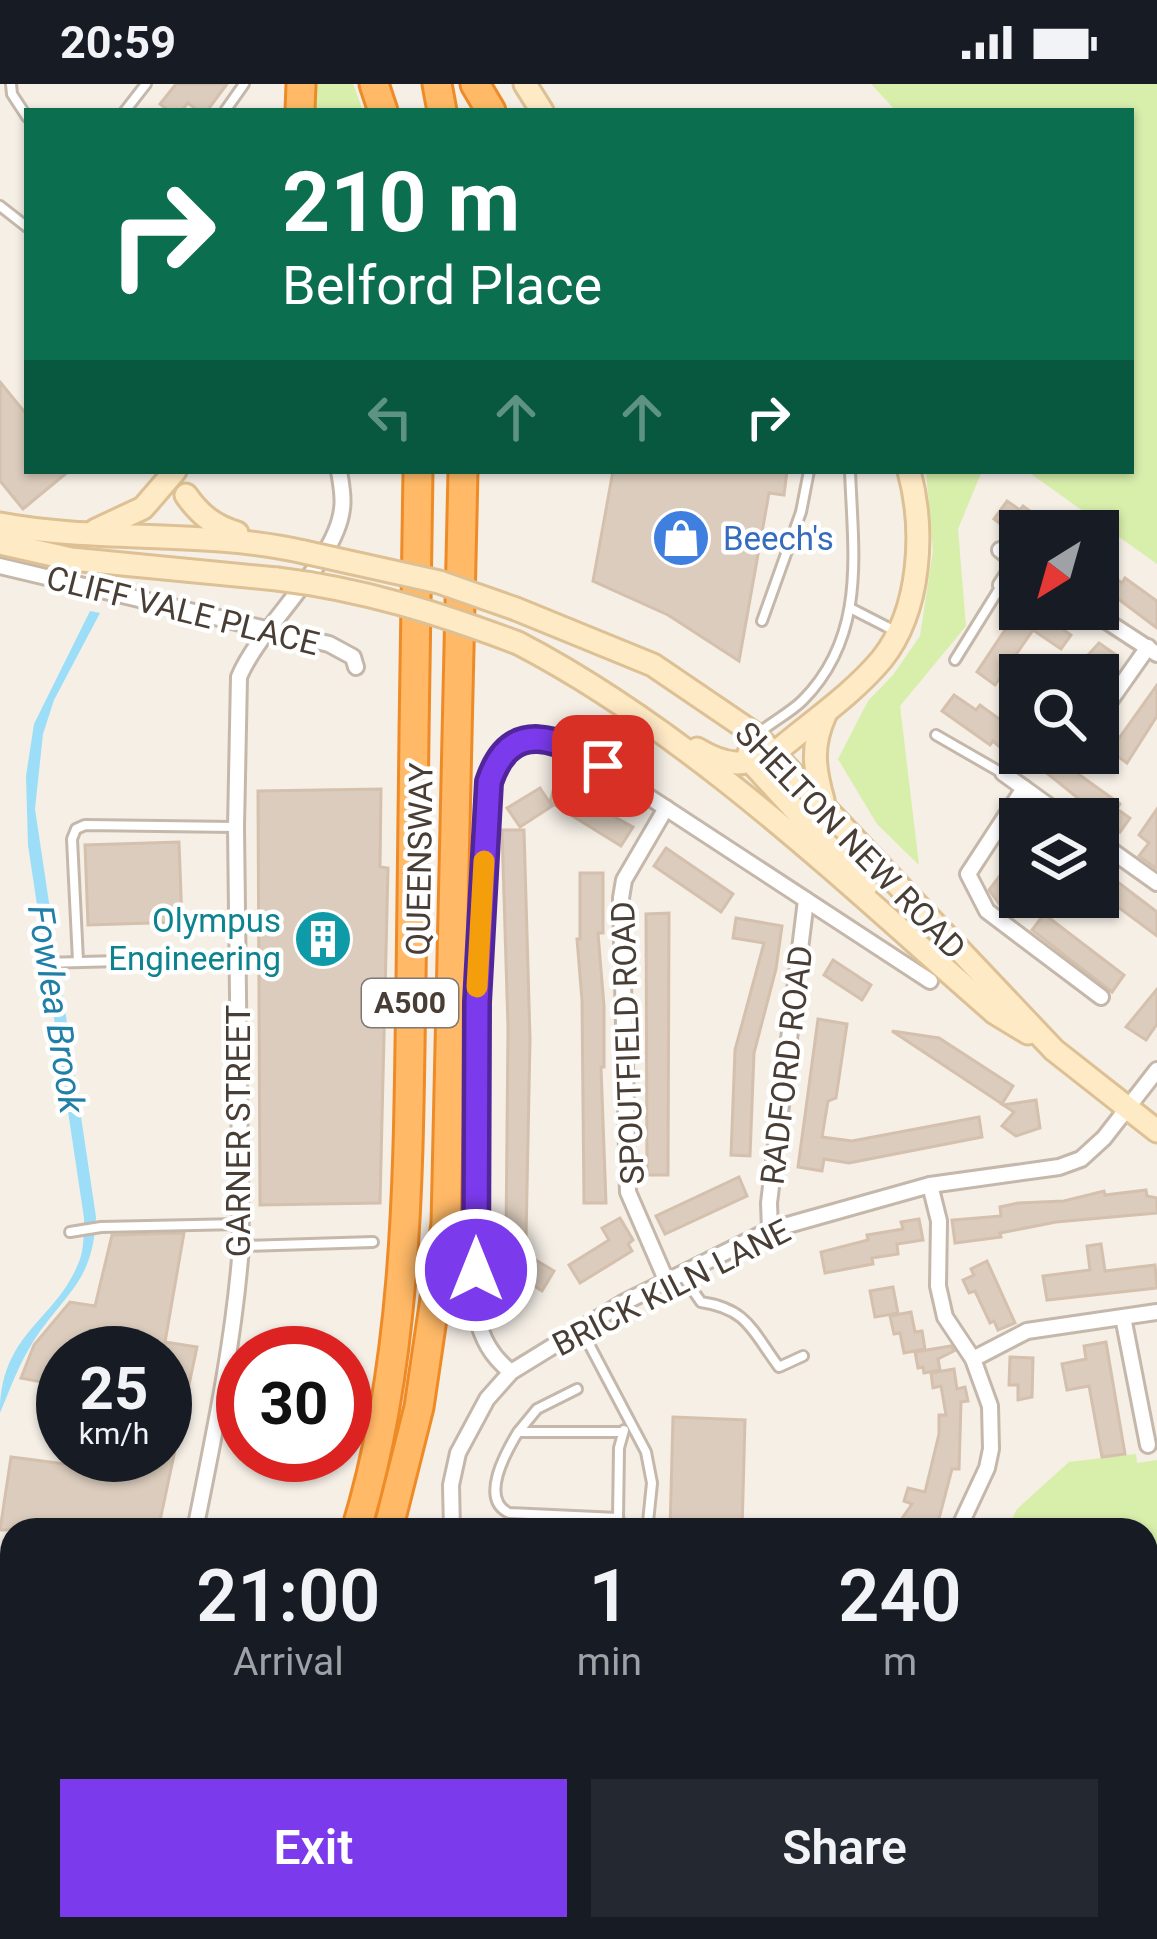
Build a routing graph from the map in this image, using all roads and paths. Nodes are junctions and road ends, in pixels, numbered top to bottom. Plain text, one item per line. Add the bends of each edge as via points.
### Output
1 (11, 84) edge
2 (146, 84) edge
3 (127, 108) edge
4 (24, 112) edge
5 (0, 206) edge
6 (24, 225) edge
7 (172, 474) edge
8 (188, 474) edge
9 (339, 474) edge
10 (418, 474) edge
11 (463, 474) edge
12 (808, 474) edge
13 (850, 474) edge
14 (910, 474) edge
15 (186, 495) junction
16 (0, 524) edge
17 (85, 535) junction
18 (178, 536) junction
19 (0, 543) edge
20 (271, 544) junction
21 (0, 566) edge
22 (175, 567) junction
23 (999, 588) edge
24 (852, 610) junction
25 (762, 621) dead end
26 (272, 628) junction
27 (1119, 629) edge
28 (898, 633) junction
29 (1152, 651) edge
30 (955, 660) dead end
31 (356, 668) dead end
32 (1119, 692) edge
33 (827, 708) junction
34 (635, 711) junction
35 (756, 735) junction
36 (936, 735) dead end
37 (776, 752) junction
38 (751, 762) junction
39 (999, 771) edge
40 (1004, 774) edge
41 (1024, 788) junction
42 (1038, 798) edge
43 (825, 806) junction
44 (666, 808) junction
45 (236, 827) junction
46 (1119, 856) edge
47 (950, 871) dead end
48 (968, 874) junction
49 (1157, 883) edge
50 (806, 900) junction
51 (914, 942) junction
52 (238, 958) junction
53 (77, 961) junction
54 (44, 963) dead end
55 (930, 981) dead end
56 (1101, 998) dead end
57 (1054, 1049) junction
58 (1157, 1070) edge
59 (1126, 1109) junction
60 (1157, 1131) edge
61 (929, 1185) junction
62 (240, 1224) junction
63 (76, 1230) dead end
64 (770, 1230) junction
65 (374, 1242) dead end
66 (241, 1246) junction
67 (675, 1279) junction
68 (1157, 1312) edge
69 (1123, 1317) junction
70 (581, 1329) junction
71 (432, 1339) junction
72 (393, 1353) junction
73 (803, 1356) dead end
74 (973, 1359) junction
75 (511, 1372) junction
76 (577, 1389) dead end
77 (629, 1422) junction
78 (1151, 1427) edge
79 (518, 1432) junction
80 (622, 1432) junction
81 (1148, 1445) dead end
82 (197, 1518) edge
83 (345, 1518) edge
84 (359, 1518) edge
85 (391, 1518) edge
86 (406, 1518) edge
87 (452, 1518) edge
88 (618, 1518) joint
89 (648, 1518) edge
90 (964, 1518) edge

1 - 4 lane
2 - 3 lane
5 - 6 lane
7 - 17 main road via 143,508
8 - 15 main road
9 - 26 street, GARNER STREET via 338,525
10 - 72 highway, QUEENSWAY / A500 via 409,1151
11 - 71 highway, QUEENSWAY / A500 via 451,1125
12 - 25 lane
13 - 24 lane
14 - 28 main road via 916,561
15 - 18 main road
15 - 20 main road via 217,527
16 - 17 main road, SHELTON NEW ROAD
17 - 18 main road, SHELTON NEW ROAD
18 - 20 main road, SHELTON NEW ROAD
18 - 22 main road
19 - 22 main road, SHELTON NEW ROAD via 71,559
20 - 35 main road, SHELTON NEW ROAD, bridge via 439,582 516,609 653,664
21 - 26 street, CLIFF VALE PLACE
22 - 34 main road, SHELTON NEW ROAD, bridge via 367,592 435,611 518,644
23 - 30 lane
24 - 28 lane
24 - 35 lane via 829,668 800,703
26 - 31 street, CLIFF VALE PLACE via 346,652
26 - 45 street, GARNER STREET via 239,677
27 - 29 street
28 - 33 main road via 881,660
29 - 32 street
33 - 37 main road
33 - 43 main road via 814,738
34 - 38 main road via 716,760
34 - 51 main road, SHELTON NEW ROAD
35 - 37 main road, SHELTON NEW ROAD
35 - 38 main road
36 - 39 lane
37 - 38 main road
37 - 43 main road, SHELTON NEW ROAD
38 - 51 main road
40 - 41 street
41 - 42 street
41 - 48 street
43 - 57 main road, SHELTON NEW ROAD
44 - 50 street
44 - 67 street, SPOUTFIELD ROAD via 621,898 628,1192
44 - 75 street via 549,738 515,746 489,782 477,1002 476,1314 488,1348
45 - 52 street, GARNER STREET
45 - 53 lane via 76,829
46 - 49 street
47 - 48 street
48 - 56 street via 987,910
50 - 55 street
50 - 64 street, RADFORD ROAD
51 - 57 main road, SHELTON NEW ROAD via 995,1013
52 - 53 lane
52 - 62 street, GARNER STREET
53 - 54 lane
57 - 59 main road, SHELTON NEW ROAD
58 - 59 street, BRICK KILN LANE
59 - 60 main road, SHELTON NEW ROAD
59 - 61 street, BRICK KILN LANE via 1081,1159
61 - 64 street, BRICK KILN LANE
61 - 74 street via 945,1317
62 - 63 lane
62 - 66 street, GARNER STREET
64 - 67 street, BRICK KILN LANE
65 - 66 lane
66 - 82 street, GARNER STREET
67 - 70 street, BRICK KILN LANE
67 - 73 lane via 700,1302 730,1306 779,1367
68 - 69 street
69 - 74 street via 1027,1331
69 - 78 street
70 - 75 street, BRICK KILN LANE
70 - 77 lane
71 - 85 highway, QUEENSWAY / A500
71 - 86 highway
72 - 83 highway
72 - 84 highway, QUEENSWAY / A500
74 - 90 street via 990,1406 992,1450
75 - 87 street, BRICK KILN LANE via 458,1453
76 - 79 lane via 537,1408
77 - 80 lane
77 - 89 lane via 651,1469
78 - 81 street
79 - 80 lane
79 - 88 lane via 496,1483 500,1509
80 - 88 lane

